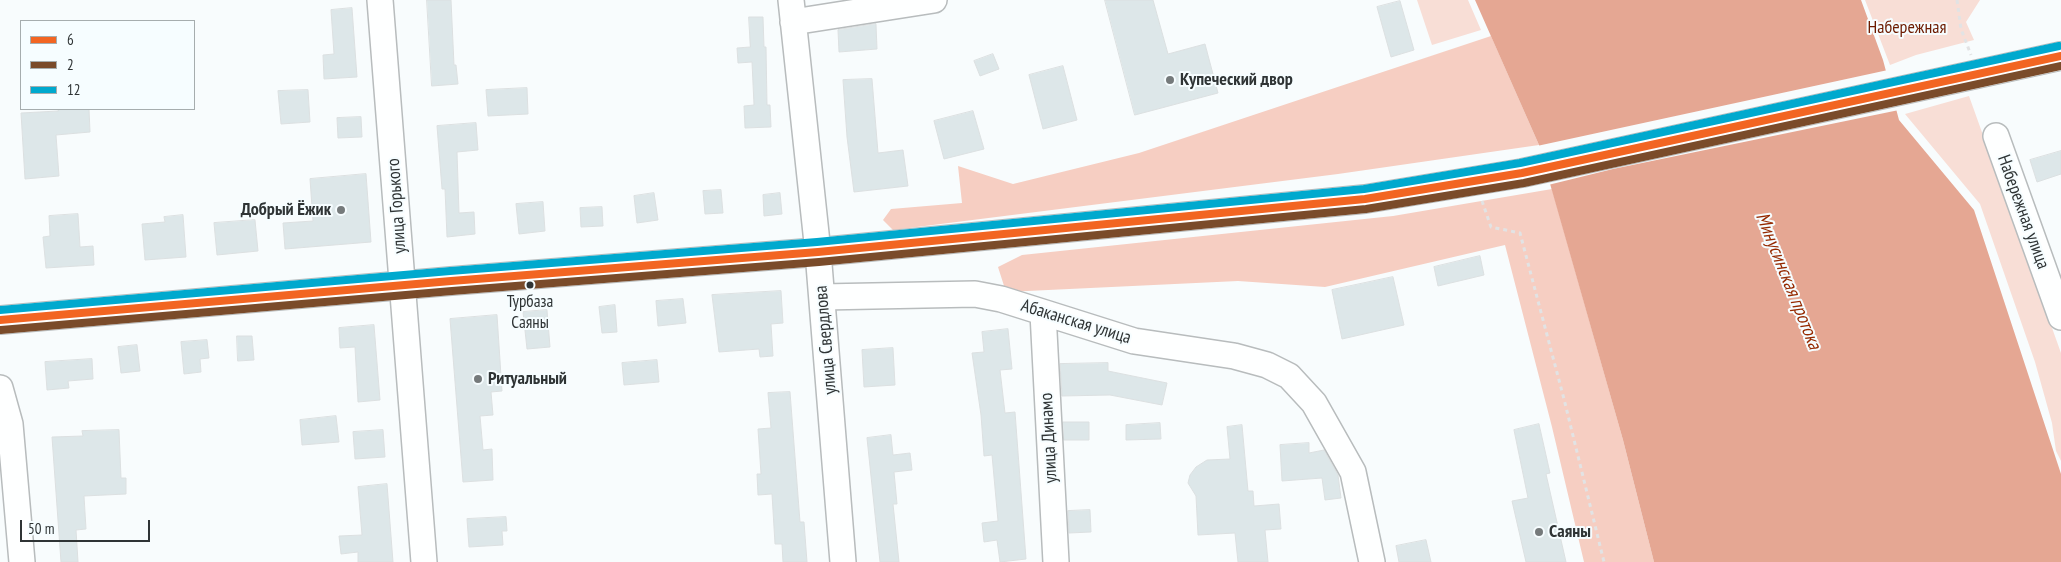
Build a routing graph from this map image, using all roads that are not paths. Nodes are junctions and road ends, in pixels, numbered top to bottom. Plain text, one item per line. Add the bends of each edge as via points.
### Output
1 (380, 0) edge
2 (934, 0) edge
3 (792, 11) edge
4 (2061, 56) edge
5 (1996, 136) dead end
6 (818, 252) junction
7 (403, 285) junction
8 (822, 297) junction
9 (1043, 313) junction
10 (2061, 317) edge
11 (0, 320) edge
12 (0, 388) edge
13 (22, 562) edge
14 (424, 562) edge
15 (843, 562) edge
16 (1056, 562) edge
17 (1372, 562) edge

1 - 7 street, улица Горького
2 - 3 street
3 - 6 street, улица Свердлова
4 - 6 main road via 1968,67 1475,182 1365,199
5 - 10 street, Набережная улица
6 - 7 main road
6 - 8 street, улица Свердлова
7 - 11 main road
7 - 14 street, улица Горького
8 - 9 street, Абаканская улица via 974,294
8 - 15 street, улица Свердлова
9 - 16 street, улица Динамо
9 - 17 street, Абаканская улица via 1134,341 1234,356 1267,365 1289,376 1314,403 1353,472
12 - 13 street via 10,424

